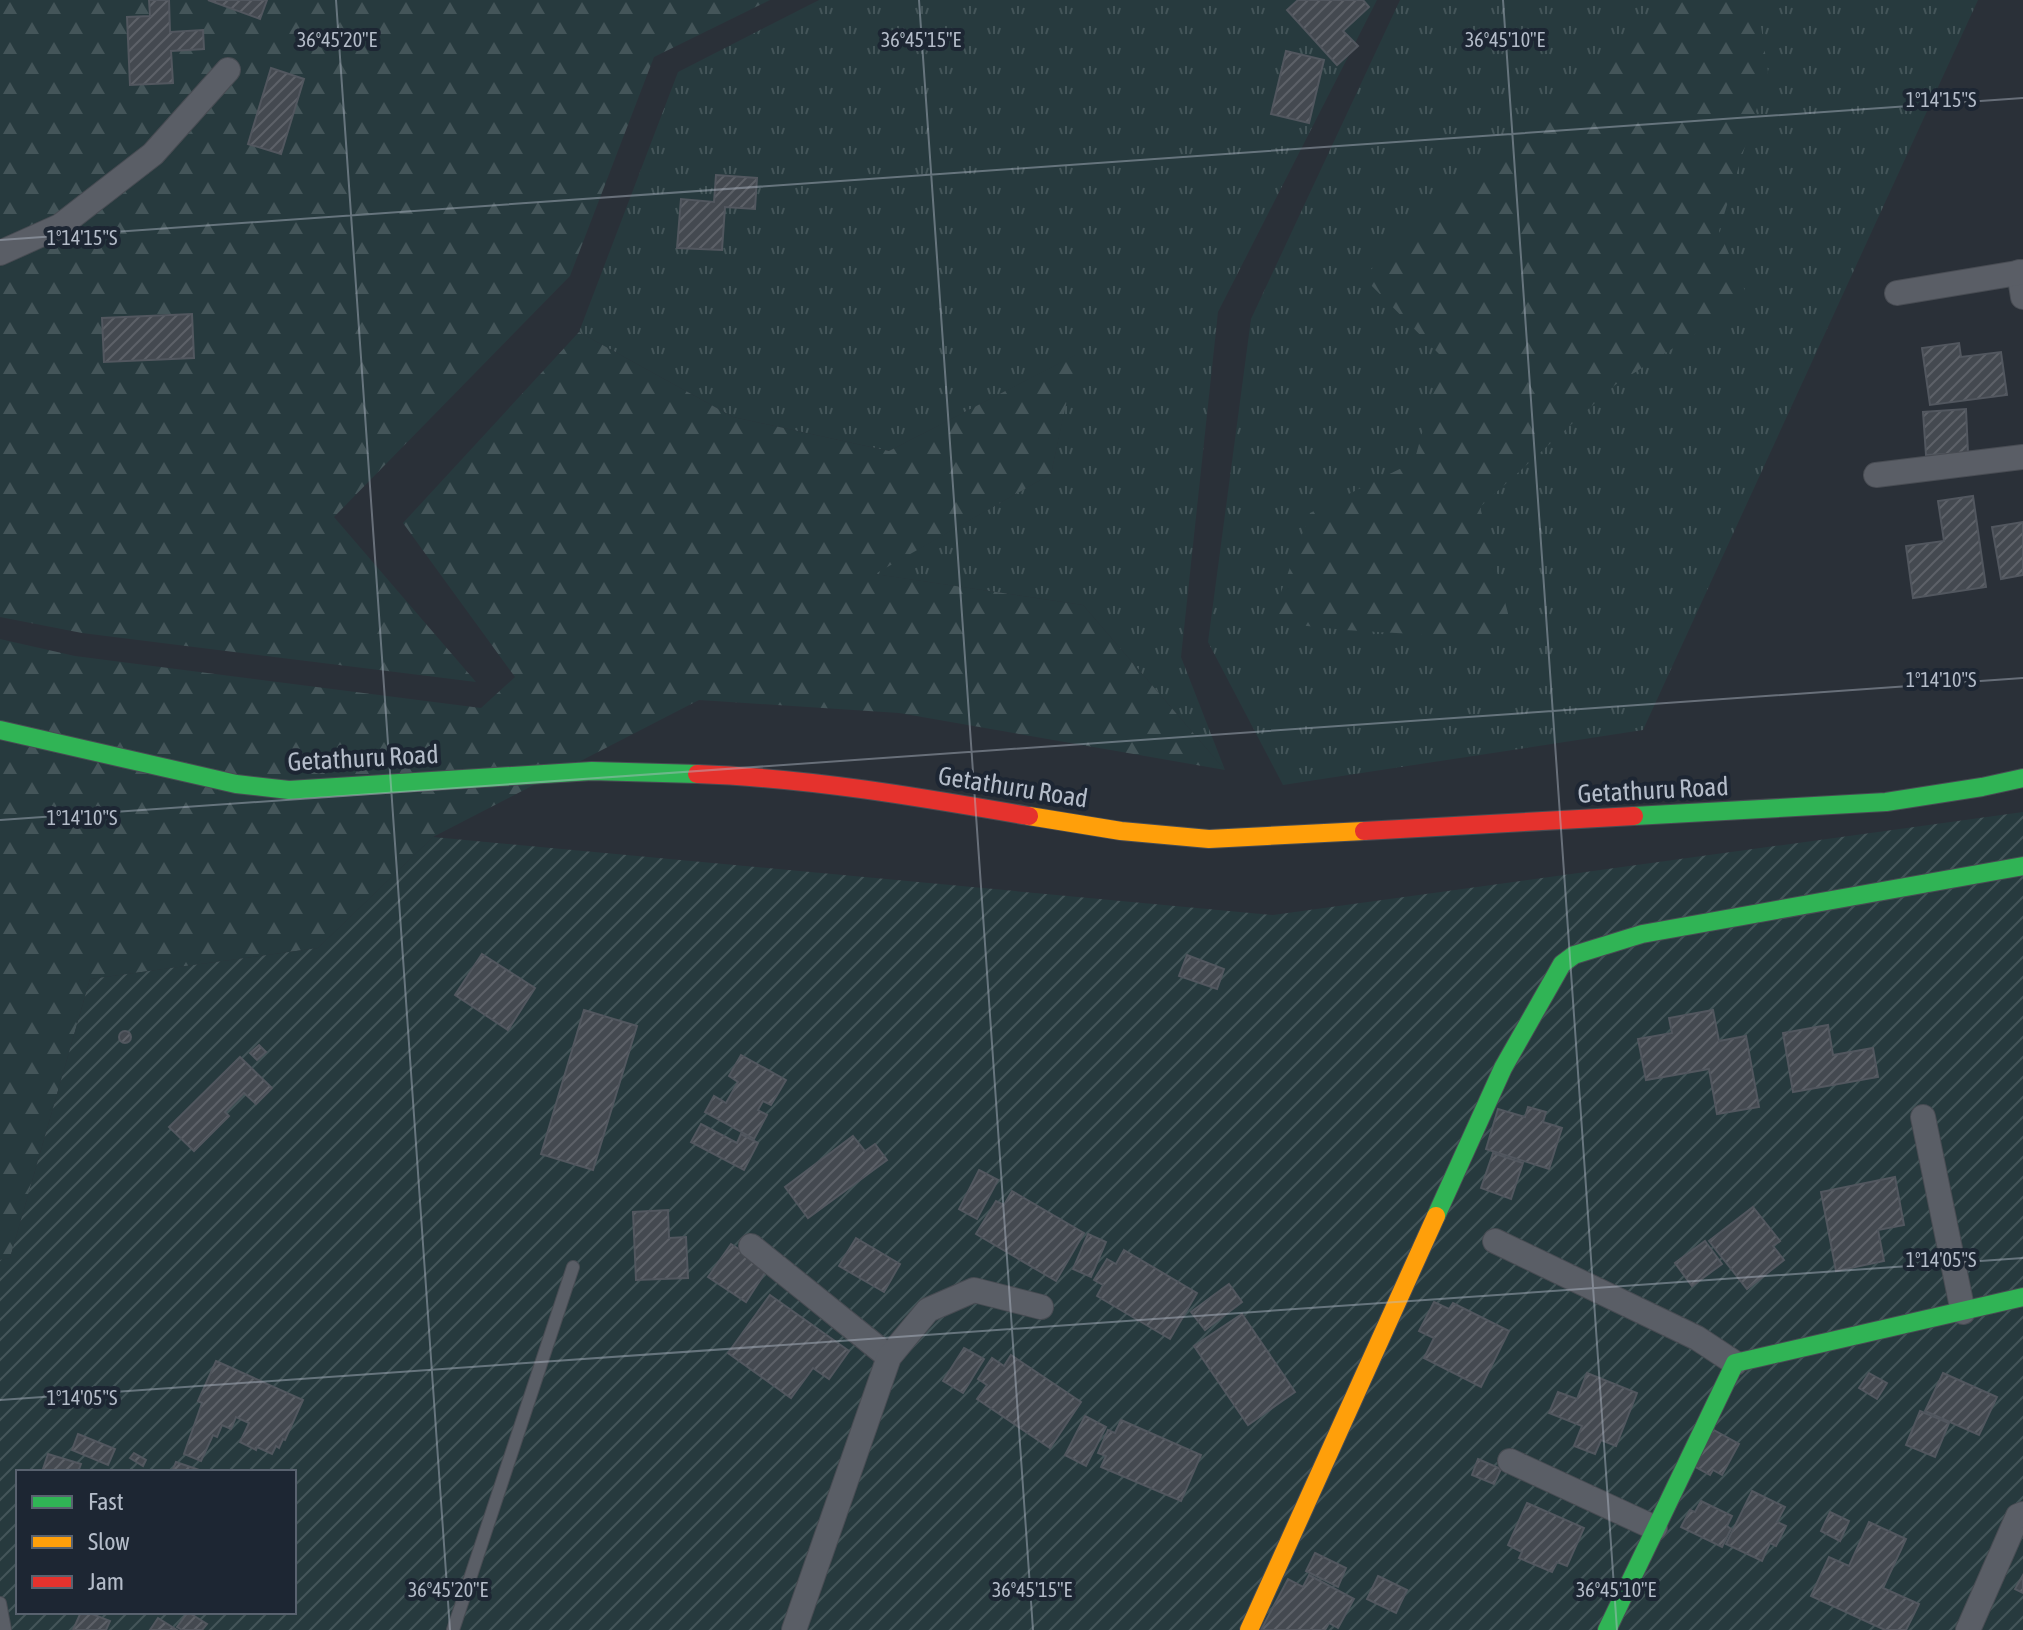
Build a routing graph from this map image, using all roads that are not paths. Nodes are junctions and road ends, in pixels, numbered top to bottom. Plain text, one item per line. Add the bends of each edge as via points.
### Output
1 (228, 70) dead end
2 (0, 253) edge
3 (2021, 272) edge
4 (1897, 293) dead end
5 (2023, 297) edge
6 (2023, 457) edge
7 (1876, 475) dead end
8 (0, 730) edge
9 (2023, 778) edge
10 (2023, 866) edge
11 (1923, 1117) dead end
12 (1495, 1241) dead end
13 (751, 1246) dead end
14 (573, 1267) dead end
15 (2023, 1297) edge
16 (1041, 1307) dead end
17 (1963, 1312) junction
18 (889, 1357) junction
19 (1735, 1363) junction
20 (1510, 1461) dead end
21 (2023, 1514) edge
22 (1655, 1528) junction
23 (0, 1603) edge
24 (5, 1630) edge
25 (453, 1630) edge
26 (794, 1630) edge
27 (1249, 1630) edge
28 (1607, 1630) edge
29 (1968, 1630) edge

1 - 2 street via 153,154 60,226
3 - 4 street
3 - 5 street
6 - 7 street
8 - 9 main road, Getathuru Road via 236,784 289,790 592,771 749,776 1121,831 1209,839 1886,802
10 - 27 main road via 1642,934 1574,955 1562,964 1503,1068
11 - 17 street
12 - 19 street via 1697,1338
13 - 18 street
14 - 25 lane
15 - 17 main road
16 - 18 street via 974,1290 928,1310
17 - 19 main road
18 - 26 street
19 - 22 main road
20 - 22 street
21 - 29 street
22 - 28 main road
23 - 24 lane

